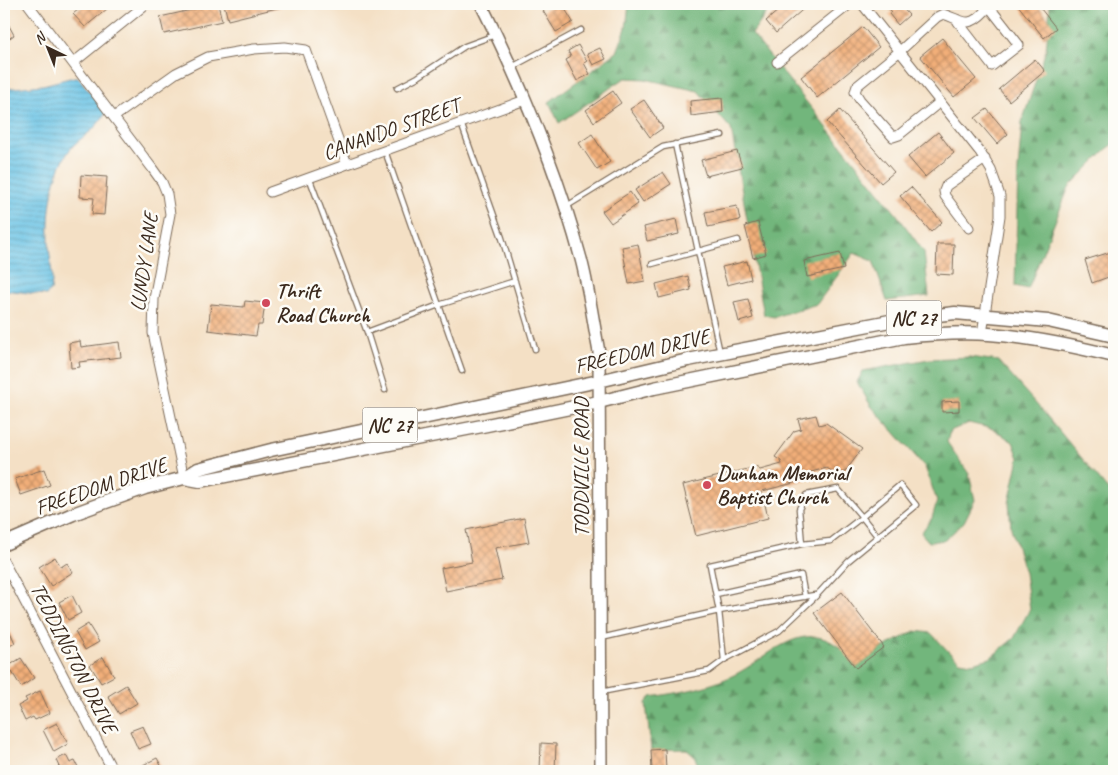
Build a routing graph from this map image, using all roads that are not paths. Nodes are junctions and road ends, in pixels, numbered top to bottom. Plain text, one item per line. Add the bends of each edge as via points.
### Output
1 (28, 4) edge
2 (146, 4) edge
3 (481, 4) edge
4 (850, 4) edge
5 (862, 4) edge
6 (986, 4) edge
7 (956, 20) junction
8 (581, 30) dead end
9 (496, 35) junction
10 (900, 51) junction
11 (777, 62) dead end
12 (73, 63) junction
13 (510, 67) junction
14 (397, 88) dead end
15 (525, 100) junction
16 (940, 102) junction
17 (114, 117) junction
18 (461, 123) junction
19 (722, 134) dead end
20 (675, 144) junction
21 (385, 151) junction
22 (985, 159) junction
23 (347, 164) junction
24 (310, 178) junction
25 (270, 192) dead end
26 (566, 207) junction
27 (969, 228) dead end
28 (738, 240) dead end
29 (698, 251) junction
30 (652, 264) dead end
31 (515, 281) junction
32 (439, 304) junction
33 (985, 315) junction
34 (368, 332) junction
35 (982, 334) junction
36 (1114, 334) edge
37 (535, 349) dead end
38 (720, 354) junction
39 (1114, 356) edge
40 (462, 371) dead end
41 (599, 381) junction
42 (385, 390) dead end
43 (599, 402) junction
44 (184, 478) junction
45 (862, 517) junction
46 (878, 537) junction
47 (4, 544) edge
48 (802, 544) junction
49 (4, 562) edge
50 (716, 594) junction
51 (817, 595) junction
52 (805, 597) junction
53 (719, 611) junction
54 (600, 638) junction
55 (724, 660) junction
56 (600, 692) junction
57 (112, 771) edge
58 (601, 771) edge

1 - 12 street, LUNDY LANE
2 - 12 street
3 - 9 street, TODDVILLE ROAD
4 - 11 street
5 - 10 street
6 - 7 street via 985,11 973,21 965,24
6 - 7 street via 1019,45 992,66
7 - 10 street via 942,14
8 - 13 lane
9 - 13 street, TODDVILLE ROAD
9 - 14 lane via 465,46
10 - 16 street
10 - 16 street via 857,86 855,92 860,100 893,137
12 - 17 street, LUNDY LANE
13 - 15 street, TODDVILLE ROAD
15 - 18 street, CANANDO STREET
15 - 26 street, TODDVILLE ROAD via 546,147
16 - 22 street
17 - 23 street via 176,73 208,58 254,49 285,47 306,50
17 - 44 street, LUNDY LANE via 162,182 169,200 169,221 154,299 153,333
18 - 21 street, CANANDO STREET
18 - 31 lane
19 - 20 lane
20 - 26 lane via 652,154
20 - 29 lane
21 - 23 street, CANANDO STREET
21 - 32 lane
22 - 27 street via 946,186 944,191
22 - 33 street via 1000,196 1000,216
23 - 24 street, CANANDO STREET
24 - 25 street, CANANDO STREET
24 - 34 lane
26 - 41 street, TODDVILLE ROAD via 589,293 599,352
28 - 29 lane
29 - 30 lane
29 - 38 lane
31 - 32 lane
31 - 37 lane
32 - 34 lane
32 - 40 lane
33 - 35 street
33 - 36 main road, FREEDOM DRIVE / NC 27 via 1048,321
33 - 38 main road, FREEDOM DRIVE / NC 27 via 955,313 895,320
34 - 42 lane
35 - 39 main road, FREEDOM DRIVE / NC 27 via 1035,339
35 - 43 main road, FREEDOM DRIVE / NC 27 via 904,337
38 - 41 main road, FREEDOM DRIVE / NC 27
41 - 43 street, TODDVILLE ROAD
41 - 44 main road, FREEDOM DRIVE / NC 27 via 271,450 198,469
43 - 44 main road, FREEDOM DRIVE / NC 27 via 200,481
43 - 54 street, TODDVILLE ROAD
44 - 47 main road, FREEDOM DRIVE / NC 27 via 96,505
45 - 46 lane
45 - 46 lane via 900,485 916,505
45 - 48 lane via 831,541
45 - 48 lane via 838,489 806,495 799,509
46 - 51 lane via 848,561
48 - 50 lane via 710,565
49 - 57 street, TEDDINGTON DRIVE
50 - 52 lane via 801,575
50 - 53 lane
51 - 52 lane
51 - 55 lane via 779,631
52 - 53 lane
53 - 54 lane
53 - 55 lane
54 - 56 street, TODDVILLE ROAD
55 - 56 lane via 709,671
56 - 58 street, TODDVILLE ROAD

